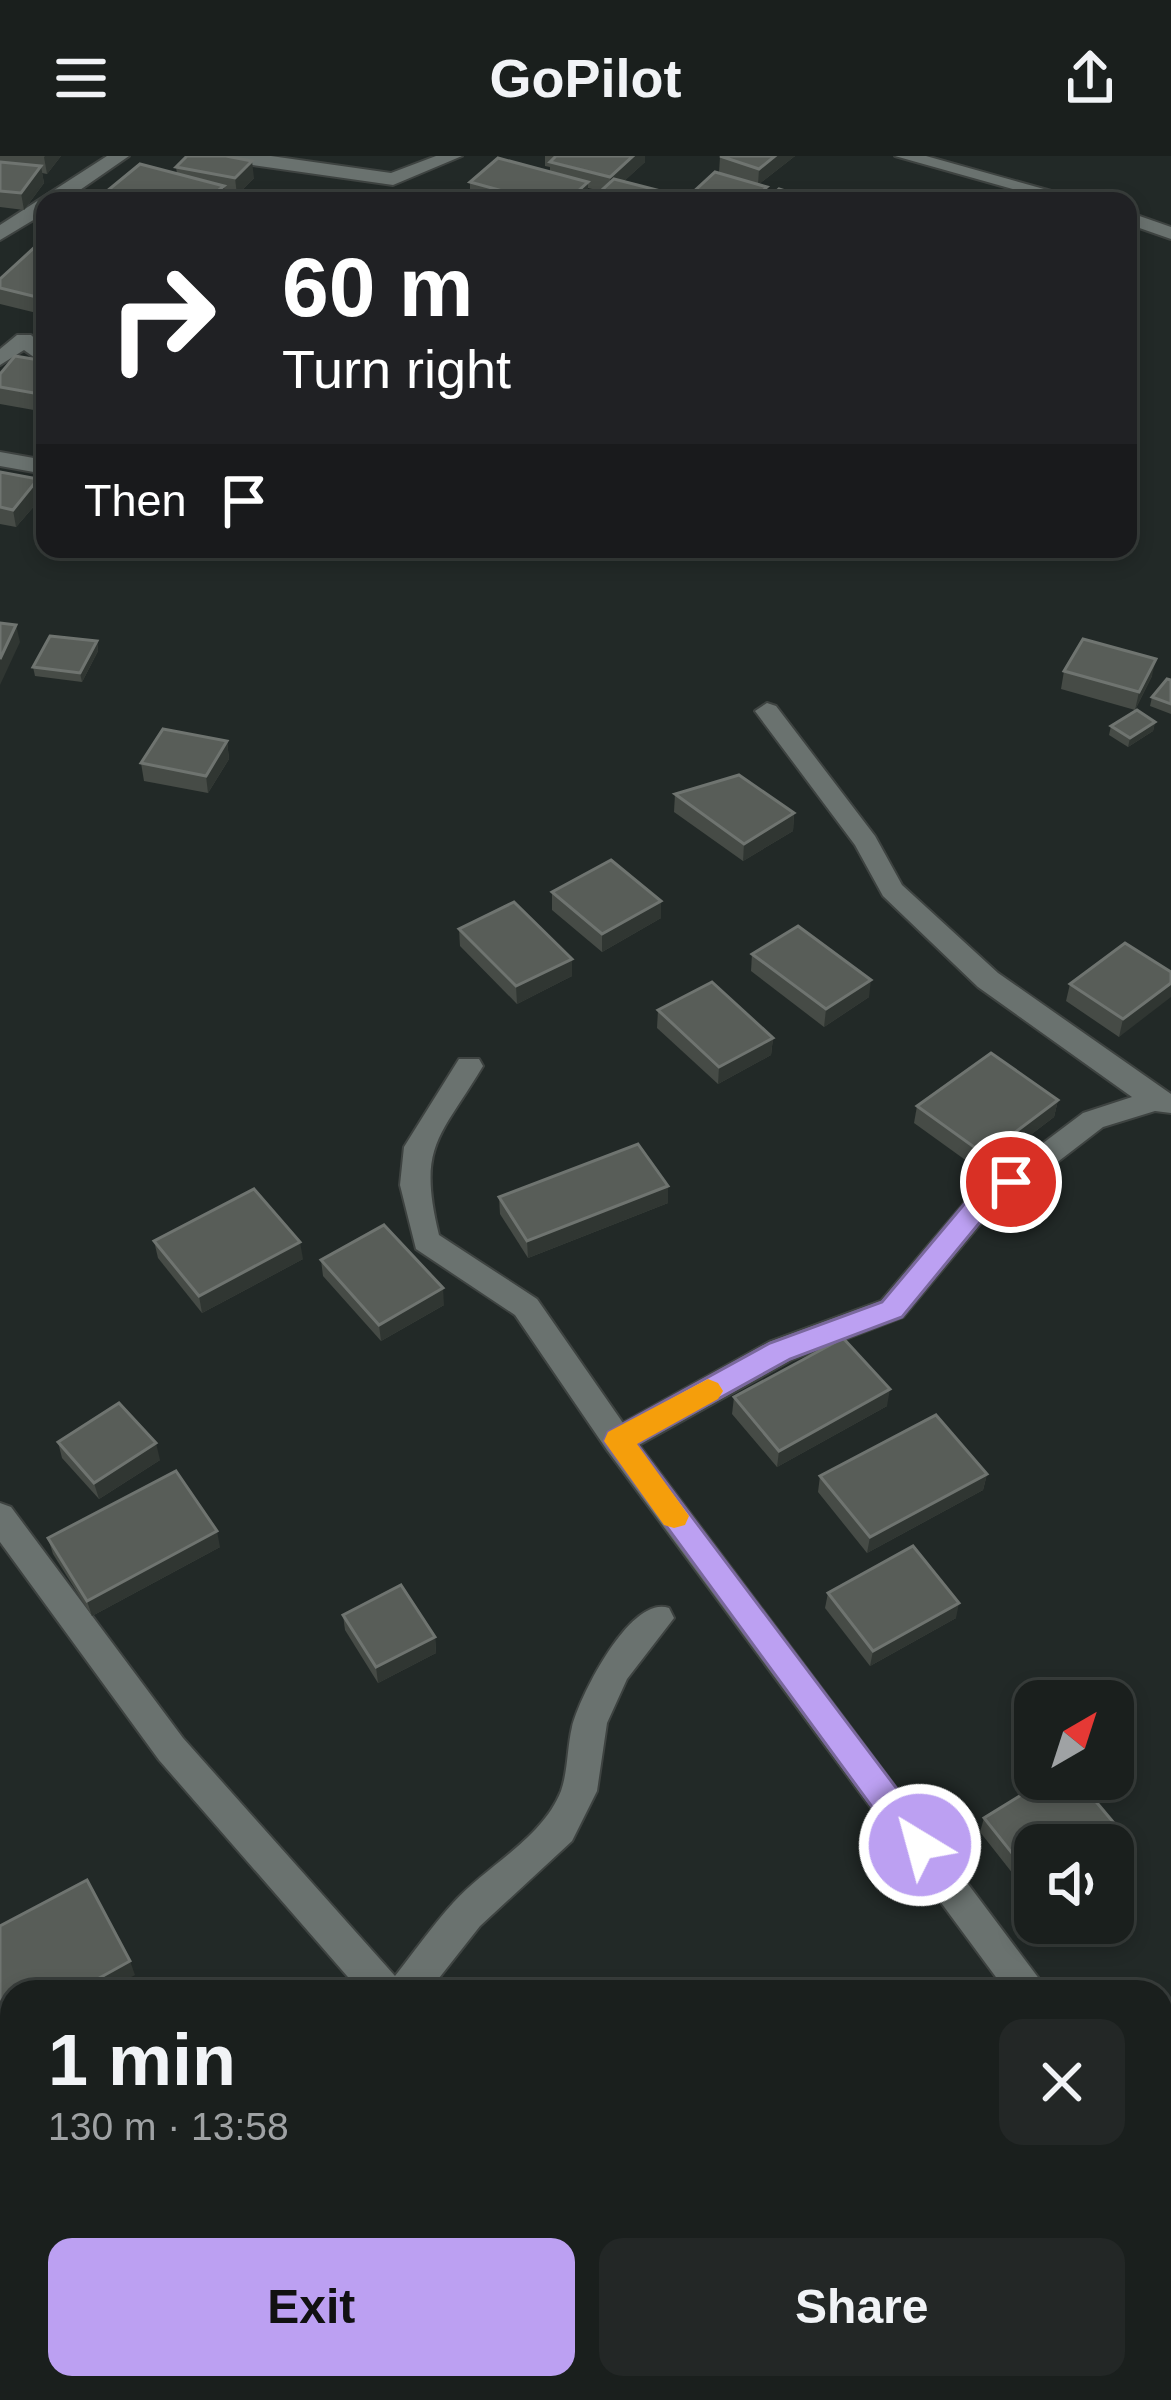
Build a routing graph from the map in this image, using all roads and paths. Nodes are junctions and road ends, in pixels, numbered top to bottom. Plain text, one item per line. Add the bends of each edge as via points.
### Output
1 (120, 156) edge
2 (232, 156) edge
3 (453, 156) edge
4 (904, 156) edge
5 (393, 178) junction
6 (65, 192) edge
7 (404, 192) edge
8 (1042, 192) edge
9 (36, 211) edge
10 (1137, 221) edge
11 (1171, 233) edge
12 (0, 234) edge
13 (36, 350) edge
14 (0, 359) edge
15 (0, 459) edge
16 (36, 465) edge
17 (767, 711) dead end
18 (469, 1066) dead end
19 (1164, 1103) edge
20 (618, 1441) junction
21 (0, 1517) edge
22 (657, 1618) dead end
23 (374, 1980) edge
24 (415, 1980) edge
25 (1021, 1980) edge

1 - 6 street
2 - 5 street
3 - 5 street
4 - 8 street
5 - 7 street
9 - 12 street
10 - 11 street
13 - 14 street via 24,339
15 - 16 street
17 - 19 street via 866,842 892,890 988,980
18 - 20 street via 417,1142 411,1187 426,1241 526,1307
19 - 20 street via 1094,1120 976,1209 892,1310 780,1351
20 - 25 street
21 - 23 street via 171,1749
22 - 24 street via 615,1669 590,1723 579,1792 559,1828 467,1914

